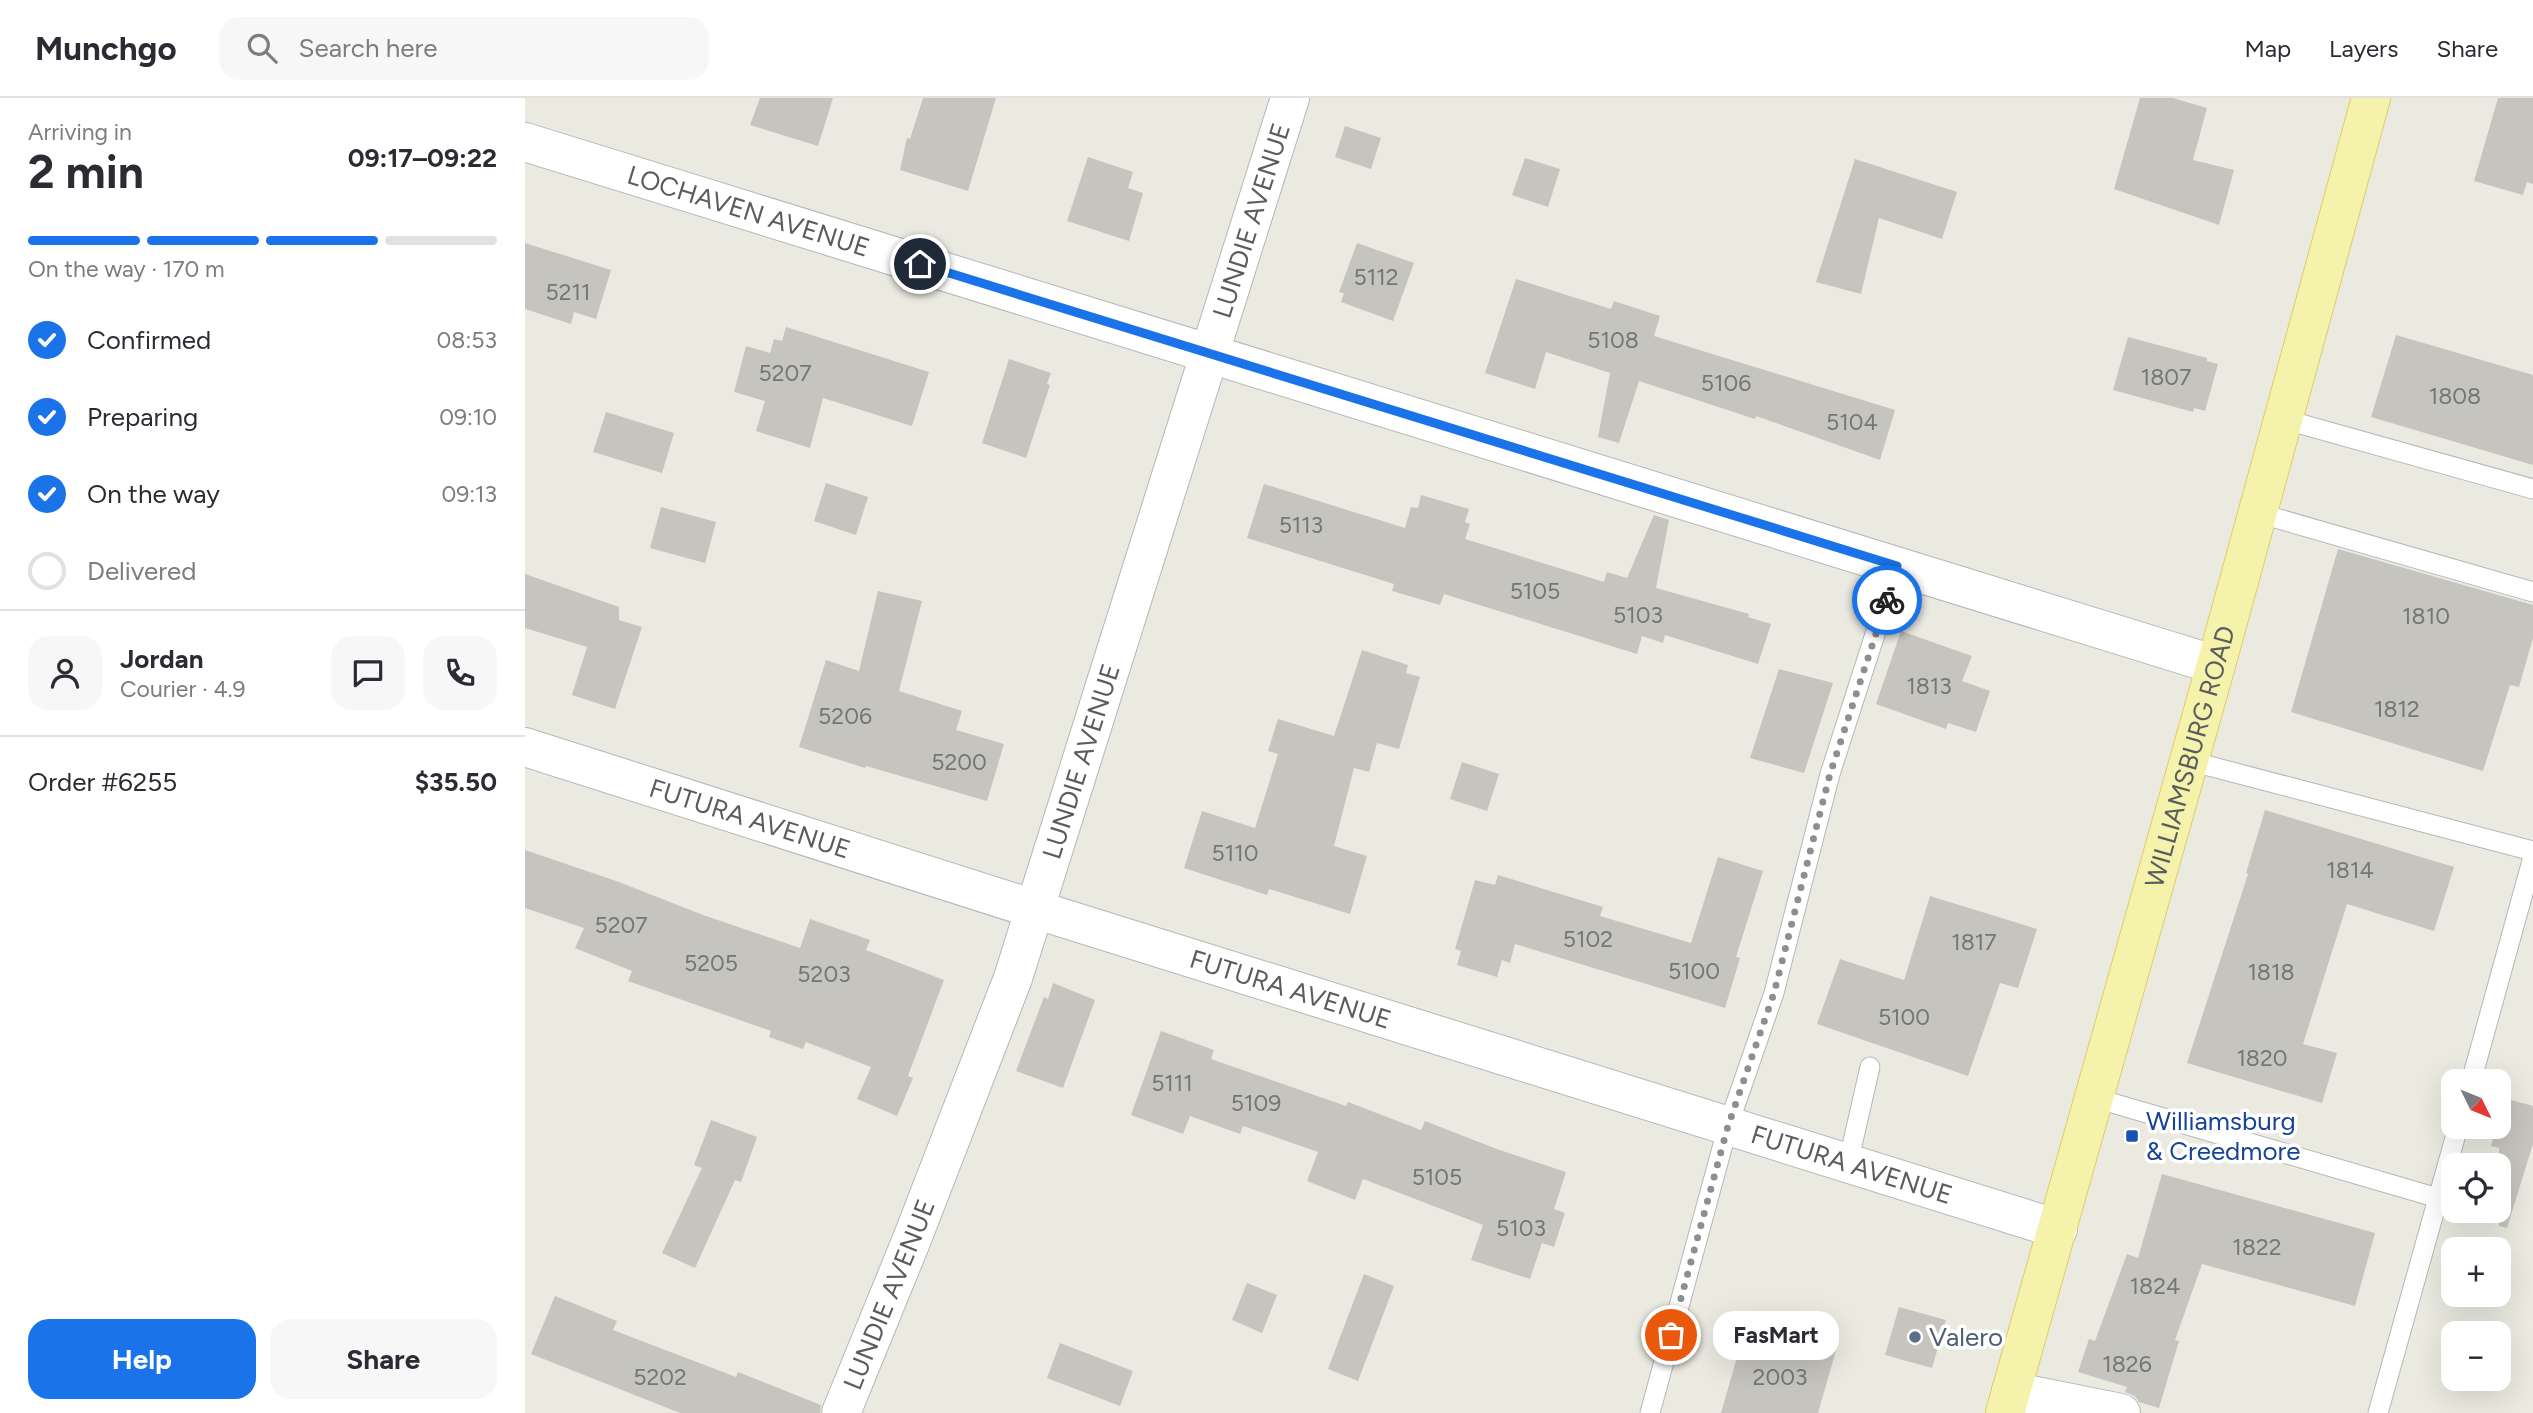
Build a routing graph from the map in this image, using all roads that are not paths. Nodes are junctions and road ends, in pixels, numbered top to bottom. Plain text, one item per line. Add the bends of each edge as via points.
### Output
1 (1290, 98) edge
2 (2371, 98) edge
3 (525, 142) edge
4 (1209, 352) junction
5 (2283, 419) junction
6 (2533, 489) edge
7 (2258, 513) junction
8 (1897, 566) junction
9 (2533, 592) edge
10 (2216, 665) junction
11 (525, 747) edge
12 (2190, 761) junction
13 (2533, 851) edge
14 (2533, 858) edge
15 (1034, 909) junction
16 (1870, 1067) dead end
17 (2474, 1069) edge
18 (2095, 1098) junction
19 (1728, 1126) junction
20 (2455, 1139) edge
21 (1848, 1163) junction
22 (2438, 1198) junction
23 (2058, 1229) junction
24 (2008, 1402) edge
25 (841, 1413) edge
26 (1650, 1413) edge
27 (2121, 1413) edge
28 (2378, 1413) edge

1 - 4 street, LUNDIE AVENUE
2 - 5 main road, WILLIAMSBURG ROAD
3 - 4 street, LOCHAVEN AVENUE
4 - 8 street, LOCHAVEN AVENUE
4 - 15 street, LUNDIE AVENUE
5 - 6 lane
5 - 7 main road, WILLIAMSBURG ROAD
7 - 9 lane
7 - 10 main road, WILLIAMSBURG ROAD
8 - 10 street, LOCHAVEN AVENUE
8 - 19 lane via 1830,774 1774,993
10 - 12 main road, WILLIAMSBURG ROAD
11 - 15 street, FUTURA AVENUE
12 - 13 lane
12 - 18 main road, WILLIAMSBURG ROAD
14 - 17 lane
15 - 19 street, FUTURA AVENUE
15 - 25 street, LUNDIE AVENUE via 1013,978
16 - 21 lane
18 - 22 lane
18 - 23 main road, WILLIAMSBURG ROAD
19 - 21 street, FUTURA AVENUE
19 - 26 lane
20 - 22 lane
21 - 23 street, FUTURA AVENUE
22 - 28 lane
23 - 24 main road, WILLIAMSBURG ROAD
24 - 27 street

